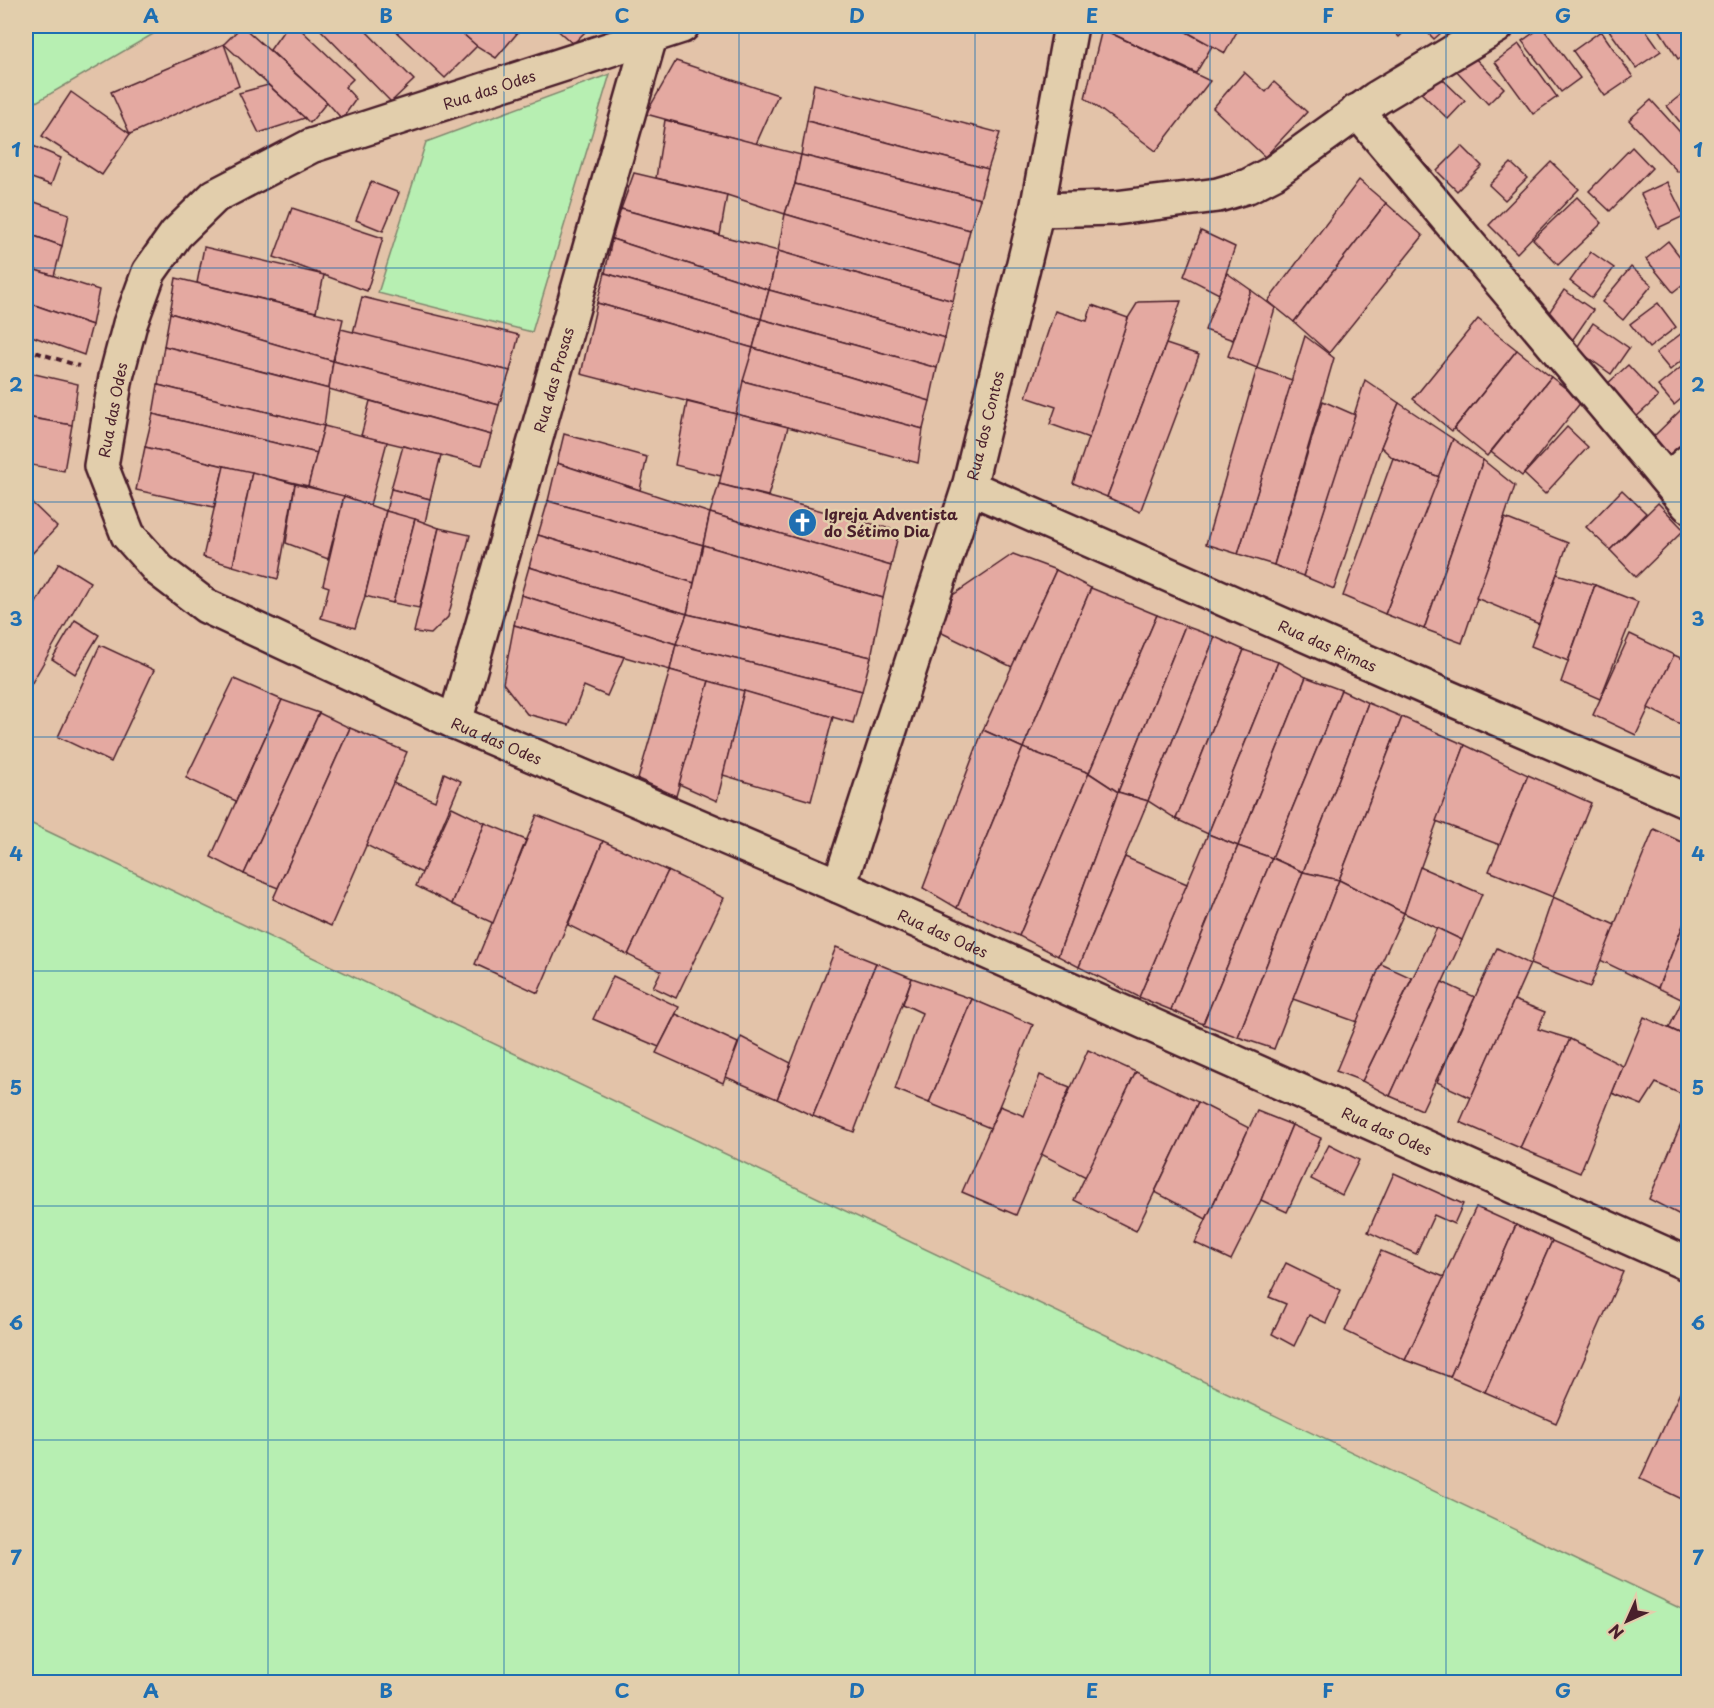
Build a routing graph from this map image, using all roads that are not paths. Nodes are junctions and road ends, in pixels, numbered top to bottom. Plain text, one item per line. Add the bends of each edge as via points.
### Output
1 (681, 26) edge
2 (1071, 26) edge
3 (1497, 26) edge
4 (650, 37) junction
5 (1358, 111) junction
6 (1037, 210) junction
7 (1678, 471) edge
8 (969, 487) junction
9 (1689, 505) edge
10 (455, 722) junction
11 (1689, 801) edge
12 (839, 886) junction
13 (1689, 1264) edge

1 - 4 street, Rua das Odes
2 - 6 street, Rua dos Contos
3 - 5 street
4 - 10 street, Rua das Prosas
4 - 10 street, Rua das Odes via 311,146 215,196 176,234 149,272 130,324 116,377 101,466 128,535 159,570 206,606
5 - 6 street via 1273,173 1248,186 1218,195 1115,208
5 - 7 street
6 - 8 street, Rua dos Contos
7 - 9 street
8 - 11 street, Rua das Rimas
8 - 12 street, Rua dos Contos
10 - 12 street, Rua das Odes
12 - 13 street, Rua das Odes

